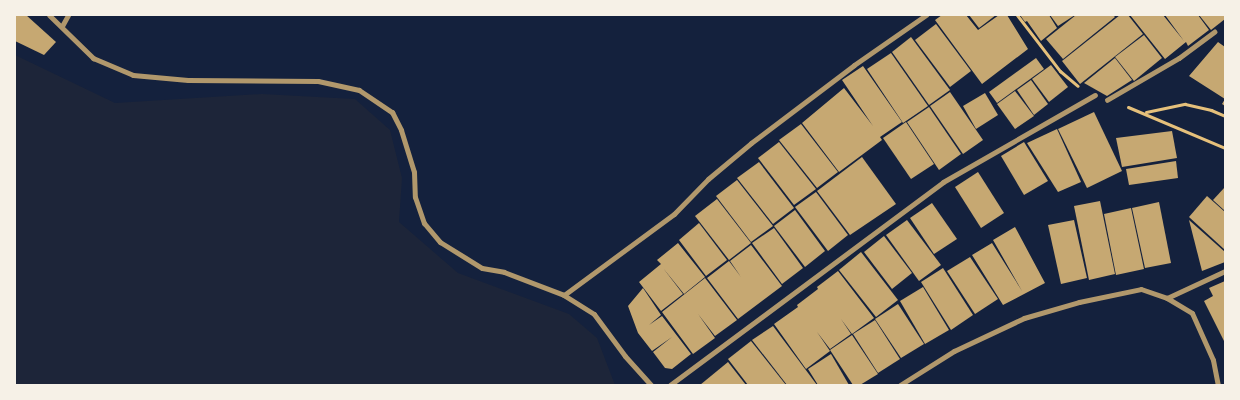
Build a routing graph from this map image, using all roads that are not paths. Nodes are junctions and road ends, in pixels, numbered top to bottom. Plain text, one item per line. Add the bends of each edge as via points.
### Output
1 (49, 15) edge
2 (68, 15) edge
3 (926, 15) edge
4 (62, 26) junction
5 (1214, 32) dead end
6 (1095, 95) dead end
7 (1107, 100) dead end
8 (1225, 271) edge
9 (564, 294) junction
10 (1167, 298) junction
11 (651, 385) edge
12 (670, 385) edge
13 (900, 385) edge
14 (1218, 385) edge

1 - 4 street
2 - 4 street
3 - 9 street via 752,143 708,179 674,214
4 - 9 street via 93,58 133,75 188,80 318,81 359,90 392,112 414,172 415,197 424,224 440,242 482,268 504,272
5 - 7 street via 1179,58
6 - 12 street via 943,182
8 - 10 street
9 - 11 street via 594,314 624,356
10 - 13 street via 1141,289 1024,318 954,351
10 - 14 street via 1192,313 1214,360

